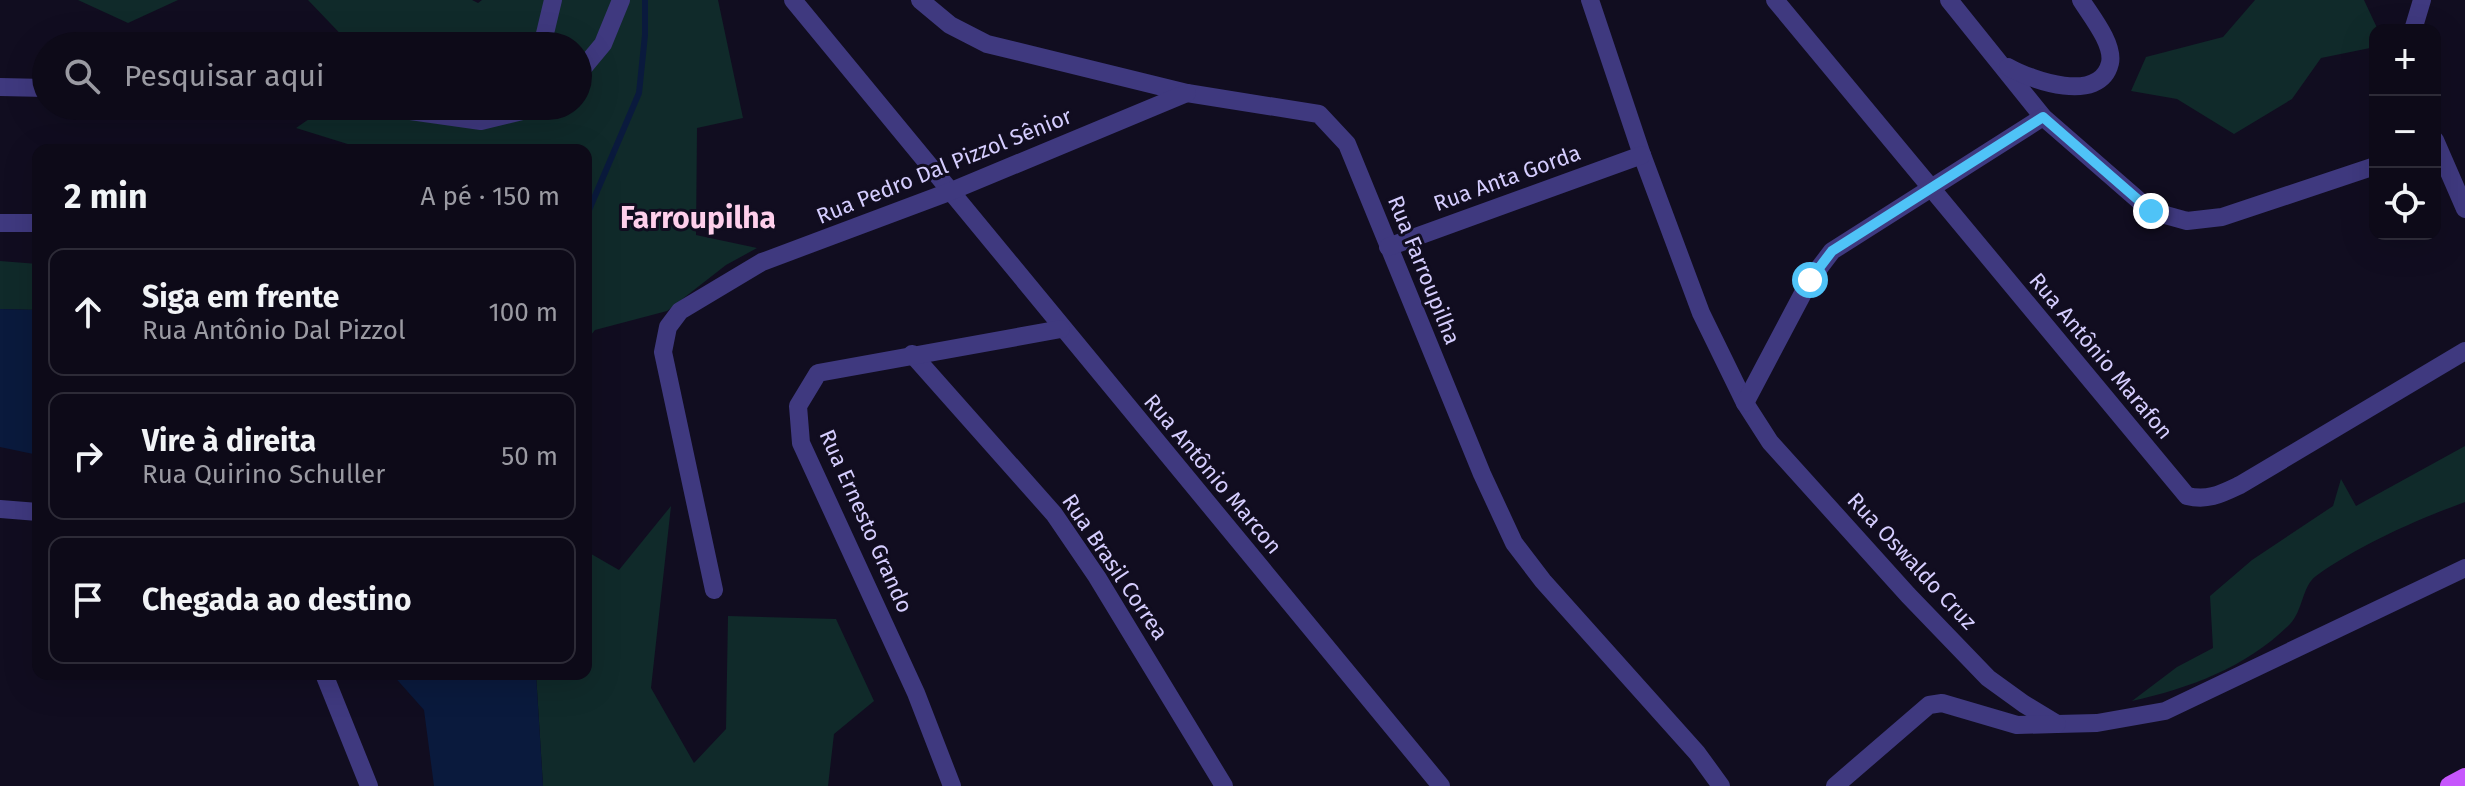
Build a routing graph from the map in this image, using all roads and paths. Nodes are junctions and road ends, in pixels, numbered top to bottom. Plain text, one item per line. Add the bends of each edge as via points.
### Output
1 (553, 0) edge
2 (621, 0) edge
3 (793, 0) edge
4 (920, 0) edge
5 (1590, 0) edge
6 (1775, 0) edge
7 (1949, 0) edge
8 (2081, 0) edge
9 (2422, 0) edge
10 (2415, 24) edge
11 (545, 32) edge
12 (592, 57) edge
13 (1999, 62) junction
14 (0, 87) edge
15 (32, 88) edge
16 (1187, 93) junction
17 (2043, 117) junction
18 (474, 120) edge
19 (485, 120) edge
20 (481, 121) joint
21 (1642, 155) junction
22 (2441, 155) edge
23 (2369, 168) edge
24 (1929, 188) junction
25 (949, 192) junction
26 (2465, 209) edge
27 (0, 223) edge
28 (32, 223) edge
29 (1388, 247) junction
30 (1061, 329) junction
31 (2465, 351) edge
32 (912, 354) junction
33 (1745, 403) junction
34 (0, 509) edge
35 (32, 512) edge
36 (2465, 568) edge
37 (714, 590) dead end
38 (327, 680) edge
39 (2057, 724) junction
40 (2465, 778) edge
41 (369, 786) edge
42 (952, 786) edge
43 (1224, 786) edge
44 (1441, 786) edge
45 (1721, 786) edge
46 (1835, 786) edge
47 (2450, 786) edge

1 - 11 street
2 - 12 street
3 - 25 street, Rua Antônio Marcon
4 - 16 street, Rua Farroupilha via 950,25 987,44
5 - 21 street, Rua Oswaldo Cruz
6 - 24 street, Rua Antônio Marafon
7 - 13 street
8 - 13 street via 2108,46 2110,63 2102,77 2079,86 2055,87
9 - 10 street
13 - 17 street
14 - 15 street
16 - 25 street, Rua Pedro Dal Pizzol Sênior
16 - 29 street, Rua Farroupilha via 1319,114 1347,144
17 - 23 street via 2151,211 2187,221 2222,217
17 - 24 street
18 - 20 street
19 - 20 street
21 - 29 street, Rua Anta Gorda
21 - 33 street, Rua Oswaldo Cruz via 1701,313
22 - 26 street
24 - 31 street, Rua Antônio Marafon via 2187,496 2216,497 2240,485
24 - 33 street via 1832,251 1810,280
25 - 30 street, Rua Antônio Marcon
25 - 37 street, Rua Pedro Dal Pizzol Sênior via 762,262 680,311 668,327 663,352
27 - 28 street
29 - 45 street, Rua Farroupilha via 1514,543
30 - 32 street, Rua Ernesto Grando
30 - 44 street, Rua Antônio Marcon
32 - 42 street, Rua Ernesto Grando via 818,373 798,406 801,443 916,693
32 - 43 street, Rua Brasil Correa via 1054,514
33 - 39 street, Rua Oswaldo Cruz via 1770,442 1988,678
34 - 35 street
36 - 39 street via 2165,711
38 - 41 street
39 - 46 street via 2017,725 1942,703 1929,705
40 - 47 main road

